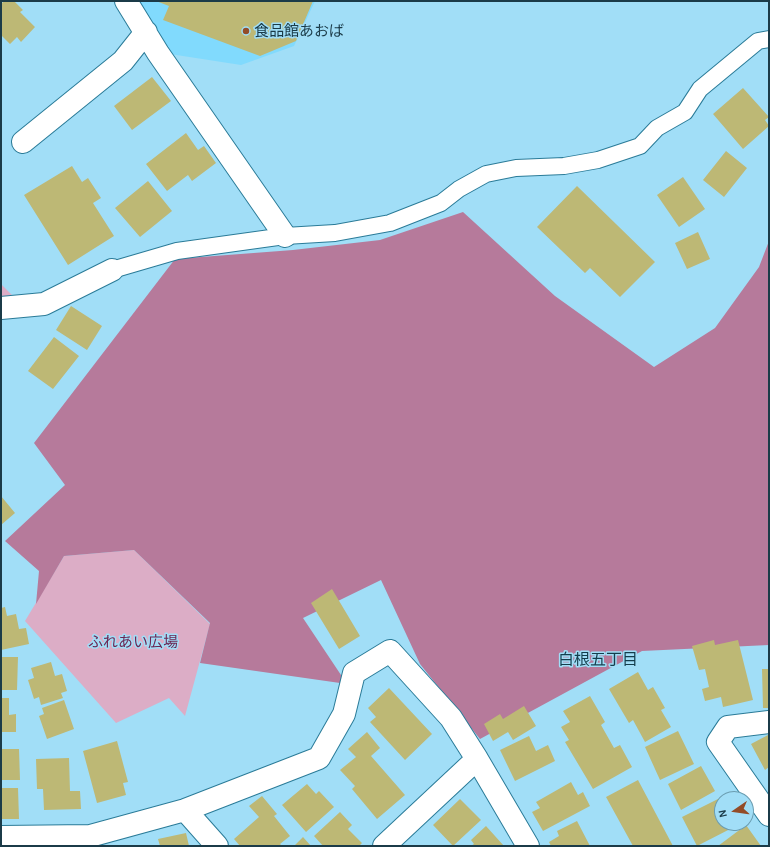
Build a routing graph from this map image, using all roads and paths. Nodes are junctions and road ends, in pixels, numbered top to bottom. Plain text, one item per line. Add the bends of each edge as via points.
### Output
1 (126, 1) edge
2 (146, 32) junction
3 (769, 39) edge
4 (23, 142) dead end
5 (285, 236) junction
6 (112, 270) joint
7 (1, 308) edge
8 (769, 722) edge
9 (477, 758) junction
10 (185, 810) junction
11 (769, 815) edge
12 (1, 837) edge
13 (217, 846) edge
14 (384, 846) edge
15 (528, 846) edge

1 - 2 street
2 - 4 street via 123,60
2 - 5 street
3 - 5 lane via 758,41 700,89 685,112 656,128 640,146 598,160 564,166 516,168 486,174 441,202 390,223 335,233
5 - 6 lane via 177,251
6 - 7 street via 44,304
8 - 11 street via 728,727 718,742
9 - 10 street via 451,718 390,651 354,673 344,714 319,758
9 - 14 street
9 - 15 street
10 - 12 street via 90,836
10 - 13 street

